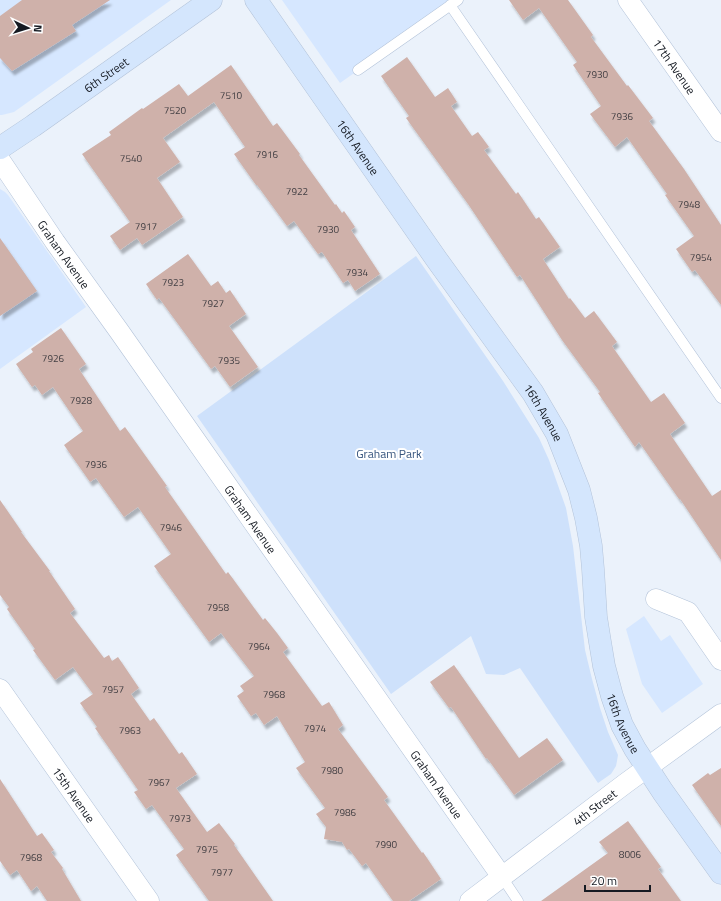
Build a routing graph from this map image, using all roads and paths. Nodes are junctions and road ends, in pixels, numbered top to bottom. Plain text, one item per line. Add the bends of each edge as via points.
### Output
1 (211, 0) edge
2 (256, 0) edge
3 (628, 0) edge
4 (454, 3) edge
5 (358, 70) dead end
6 (721, 132) edge
7 (0, 148) edge
8 (0, 160) edge
9 (721, 398) edge
10 (656, 599) dead end
11 (721, 660) edge
12 (0, 689) edge
13 (721, 714) edge
14 (648, 768) junction
15 (721, 873) edge
16 (502, 877) junction
17 (149, 901) edge
18 (470, 901) edge
19 (518, 901) edge

1 - 7 street, 6th Street
2 - 14 street, 16th Avenue via 533,393 557,434 579,490 586,518 591,546 596,617 612,696 622,724
3 - 6 street, 17th Avenue
4 - 5 lane
4 - 9 lane
8 - 16 street, Graham Avenue
10 - 11 street via 688,612
12 - 17 street, 15th Avenue
13 - 14 street, 4th Street
14 - 15 street, 16th Avenue
14 - 16 street, 4th Street
16 - 18 street, 4th Street
16 - 19 lane

